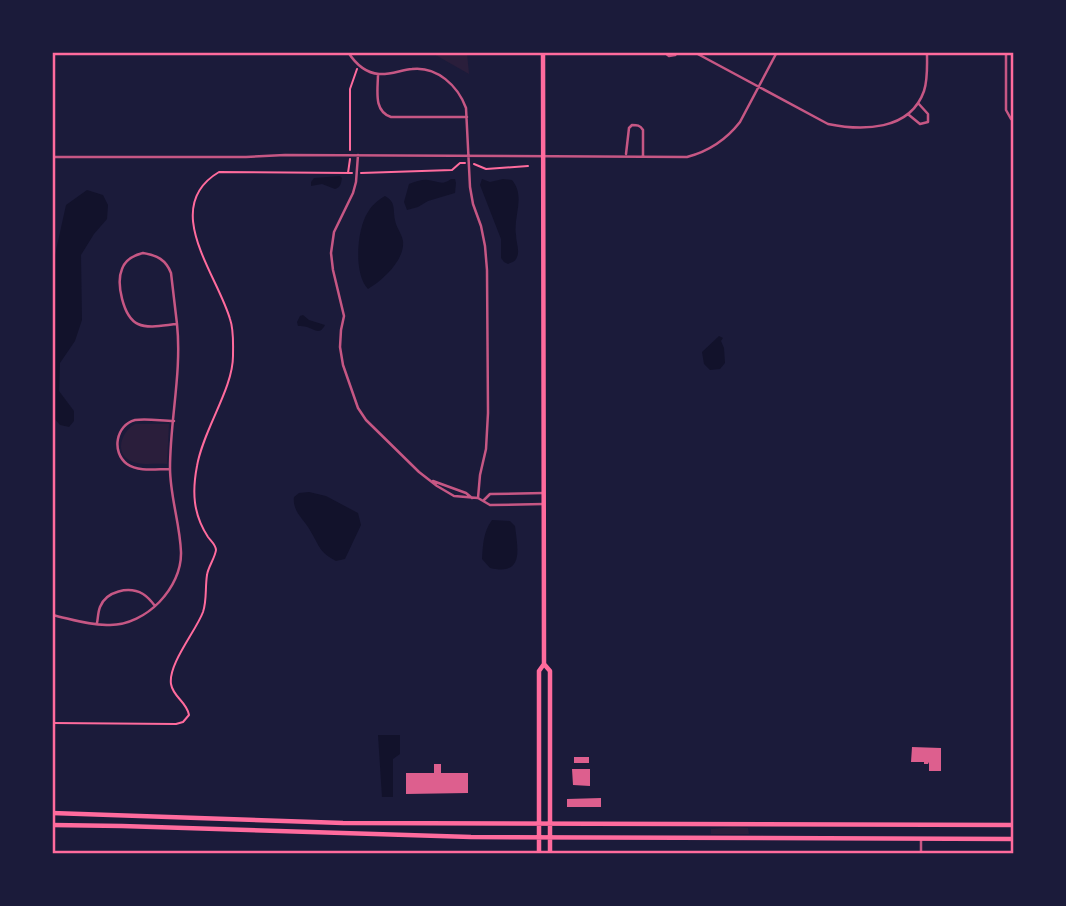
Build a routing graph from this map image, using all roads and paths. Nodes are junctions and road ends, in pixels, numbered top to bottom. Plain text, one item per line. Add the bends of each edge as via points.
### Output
1 (348, 52) edge
2 (543, 52) edge
3 (664, 52) edge
4 (678, 52) edge
5 (694, 52) edge
6 (777, 52) edge
7 (927, 52) edge
8 (1006, 52) edge
9 (359, 65) junction
10 (378, 74) junction
11 (758, 88) junction
12 (918, 103) junction
13 (908, 115) junction
14 (467, 117) junction
15 (1013, 120) edge
16 (350, 155) junction
17 (358, 155) junction
18 (467, 155) junction
19 (544, 156) junction
20 (626, 156) junction
21 (643, 156) junction
22 (52, 157) edge
23 (469, 163) junction
24 (528, 166) dead end
25 (348, 173) junction
26 (357, 173) junction
27 (177, 324) junction
28 (174, 421) junction
29 (170, 469) junction
30 (544, 492) junction
31 (478, 498) junction
32 (484, 500) junction
33 (544, 504) junction
34 (155, 606) junction
35 (52, 615) edge
36 (97, 625) junction
37 (544, 664) junction
38 (52, 723) edge
39 (52, 813) edge
40 (539, 823) junction
41 (550, 823) junction
42 (52, 825) edge
43 (1013, 825) edge
44 (539, 836) junction
45 (550, 837) junction
46 (921, 839) junction
47 (1013, 839) edge
48 (539, 853) edge
49 (550, 853) edge
50 (921, 853) edge

1 - 9 street
2 - 19 main road
3 - 4 street via 669,56
5 - 11 street
6 - 11 street
7 - 12 street via 926,85
8 - 15 street via 1006,110
9 - 10 street
9 - 16 path via 350,89
10 - 14 street via 413,69 435,73 456,89
10 - 14 street via 378,103 384,115
11 - 13 street via 836,126 880,127
11 - 21 street via 740,122 720,143 687,157
12 - 13 street
12 - 13 street via 928,114 928,122 917,124
14 - 18 street
16 - 17 street
16 - 22 street
16 - 25 path
17 - 18 street
17 - 26 street
18 - 19 street
18 - 23 street
19 - 20 street
19 - 30 main road
20 - 21 street
20 - 21 street via 629,128 637,125 643,130
23 - 24 path via 486,169
23 - 26 path via 452,170
23 - 31 street via 488,270 488,413
25 - 26 path
25 - 38 path via 219,172 196,195 193,230 230,318 233,360 203,442 193,492 194,505 216,550 207,574 202,614 173,669 171,684 189,715 176,724
26 - 31 street via 353,193 334,232 331,253 344,316 343,365 352,395 366,419 419,472
27 - 27 street via 169,267 151,254 137,254 126,262 121,274 126,312 144,326
27 - 28 street
28 - 29 street
28 - 29 street via 134,421 121,430 117,443 127,464
29 - 34 street via 181,562 172,586
30 - 32 street via 490,494
30 - 33 main road
31 - 32 street
32 - 33 street via 490,505
33 - 37 main road
34 - 36 street via 125,623
34 - 36 street via 143,594 117,591 100,606
35 - 36 street
37 - 40 main road via 539,671
37 - 41 main road via 550,671
39 - 40 main road via 343,823
40 - 41 main road
40 - 44 main road
41 - 43 main road
41 - 45 main road
42 - 44 main road
44 - 45 main road
44 - 48 main road
45 - 46 main road
45 - 49 main road
46 - 47 main road
46 - 50 street

